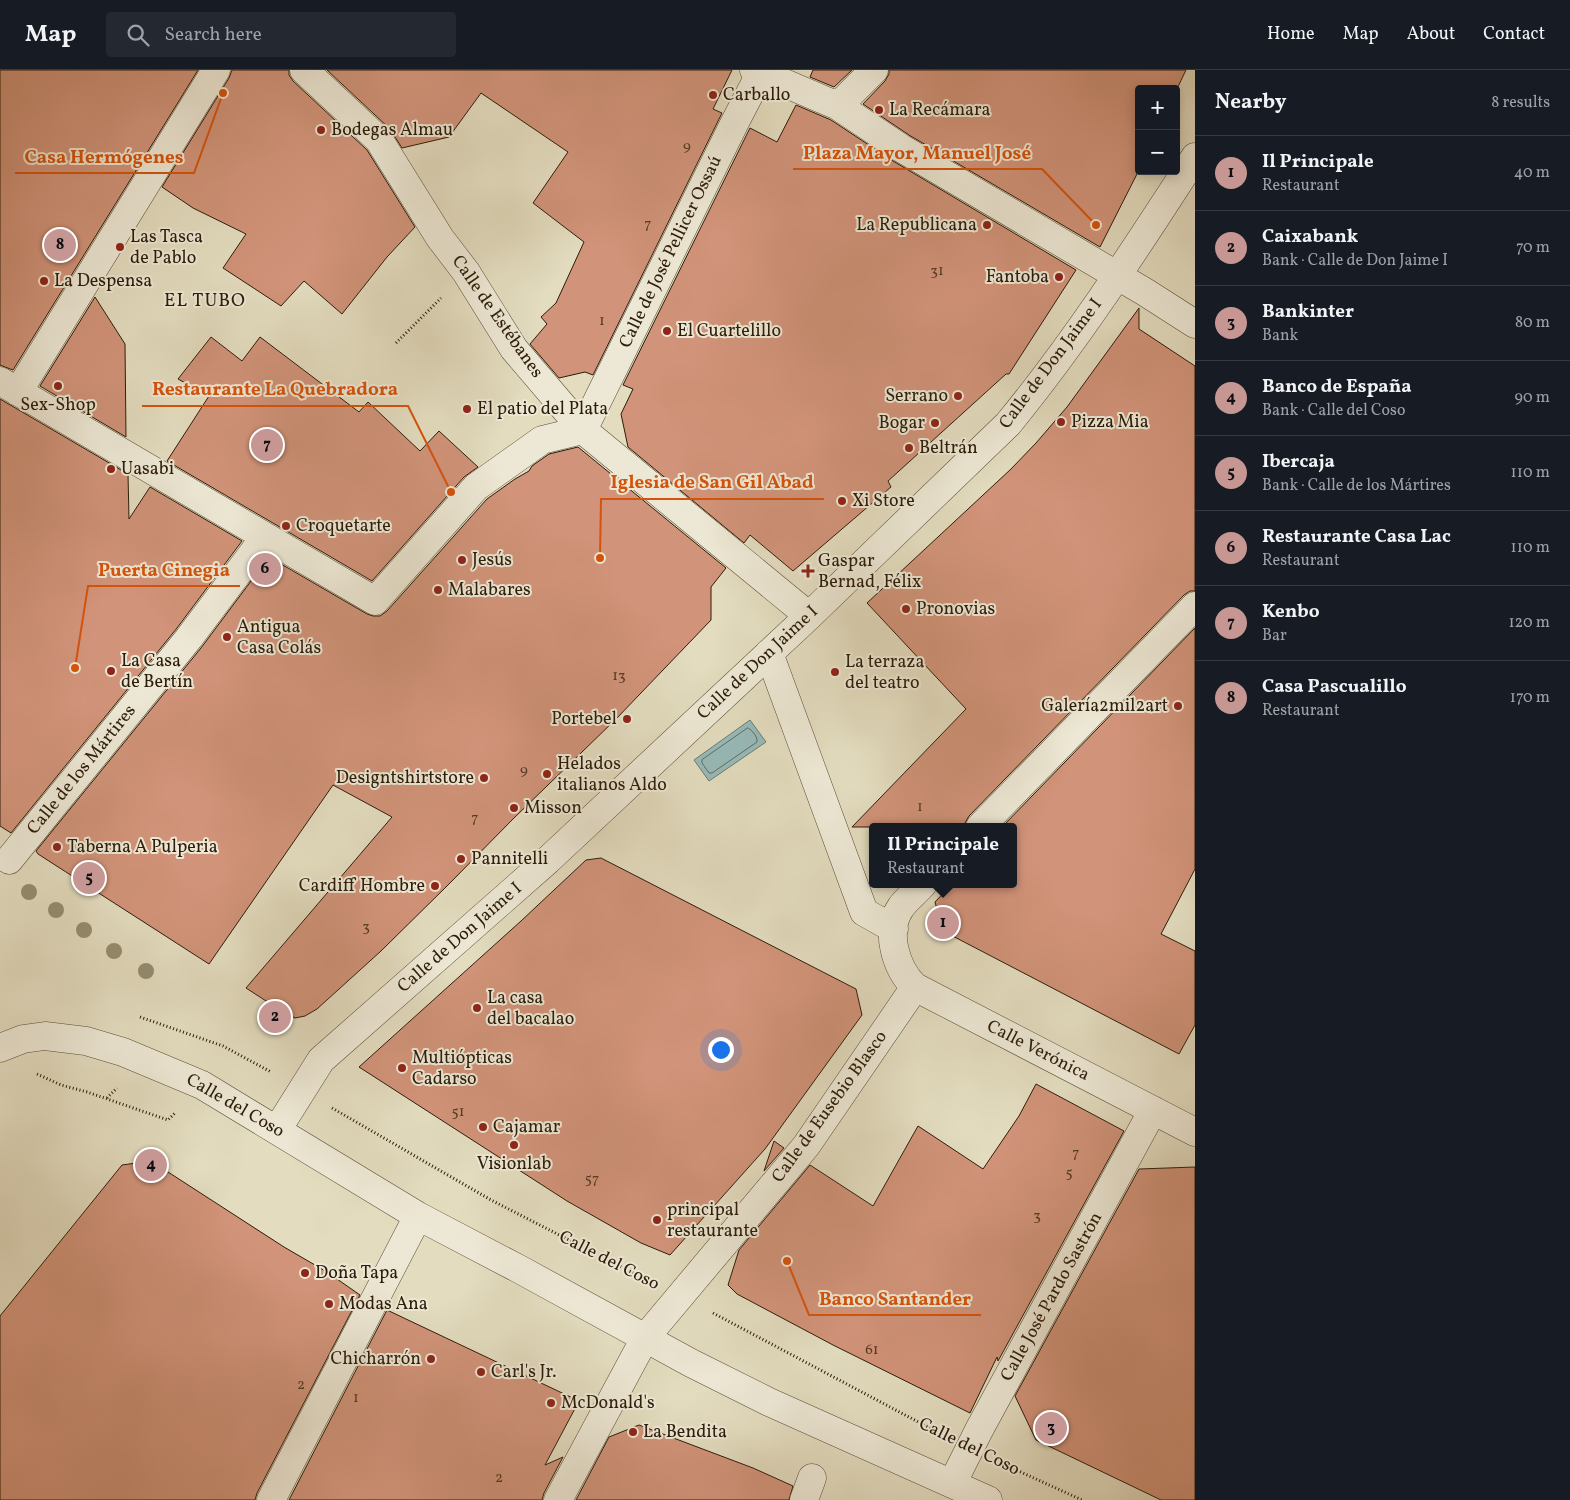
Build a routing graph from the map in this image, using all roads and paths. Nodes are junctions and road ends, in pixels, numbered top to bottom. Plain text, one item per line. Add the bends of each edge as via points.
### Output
1 (216, 70) edge
2 (304, 70) edge
3 (874, 70) edge
4 (757, 72) edge
5 (838, 106) junction
6 (1195, 157) edge
7 (466, 272) junction
8 (1117, 276) junction
9 (1195, 324) edge
10 (396, 343) dead end
11 (9, 387) edge
12 (583, 430) junction
13 (265, 537) junction
14 (1195, 606) edge
15 (809, 616) junction
16 (769, 653) junction
17 (984, 823) edge
18 (9, 860) dead end
19 (920, 888) edge
20 (897, 918) junction
21 (915, 987) junction
22 (140, 1017) dead end
23 (0, 1047) edge
24 (302, 1090) junction
25 (1153, 1110) junction
26 (168, 1120) dead end
27 (278, 1130) junction
28 (1195, 1132) edge
29 (418, 1216) junction
30 (679, 1297) junction
31 (645, 1338) junction
32 (969, 1449) junction
33 (952, 1484) junction
34 (271, 1500) edge
35 (558, 1500) edge
36 (988, 1500) edge
37 (1082, 1500) edge

1 - 11 street
2 - 7 street, Calle de Estébanes via 379,140 440,238
3 - 5 street
4 - 5 street
4 - 12 street, Calle de José Pellicer Ossaú
5 - 8 street via 901,148
6 - 8 street, Calle de Don Jaime I
7 - 10 path
7 - 12 street, Calle de Estébanes via 514,349
8 - 9 street
8 - 15 street, Calle de Don Jaime I via 1037,390 1008,424
11 - 13 street
12 - 13 street via 542,440 476,487 375,601
12 - 15 street, Calle de Estébanes
13 - 18 street, Calle de los Mártires
14 - 17 street
15 - 16 street, Calle de Don Jaime I
16 - 20 street via 864,912
16 - 24 street, Calle de Don Jaime I via 548,860 321,1060
19 - 20 street
20 - 21 street, Calle Verónica via 893,941 896,956 906,979
21 - 25 street, Calle Verónica
21 - 30 street, Calle de Eusebio Blasco via 806,1146
22 - 24 path, Calle del Coso via 223,1046
23 - 26 path via 50,1081
23 - 27 street, Calle del Coso via 22,1039 45,1036 86,1040 175,1072
24 - 27 street, Calle de Don Jaime I
24 - 30 path, Calle del Coso via 490,1200
25 - 28 street, Calle Verónica
25 - 32 street, Calle José Pardo Sastrón
27 - 29 street, Calle del Coso
29 - 31 street, Calle del Coso
29 - 34 street
30 - 31 street, Calle de Eusebio Blasco
30 - 32 path, Calle del Coso
31 - 33 street, Calle del Coso via 769,1402
31 - 35 street, Calle de Eusebio Blasco
32 - 33 street, Calle José Pardo Sastrón
32 - 37 path, Calle del Coso
33 - 36 street, Calle del Coso

